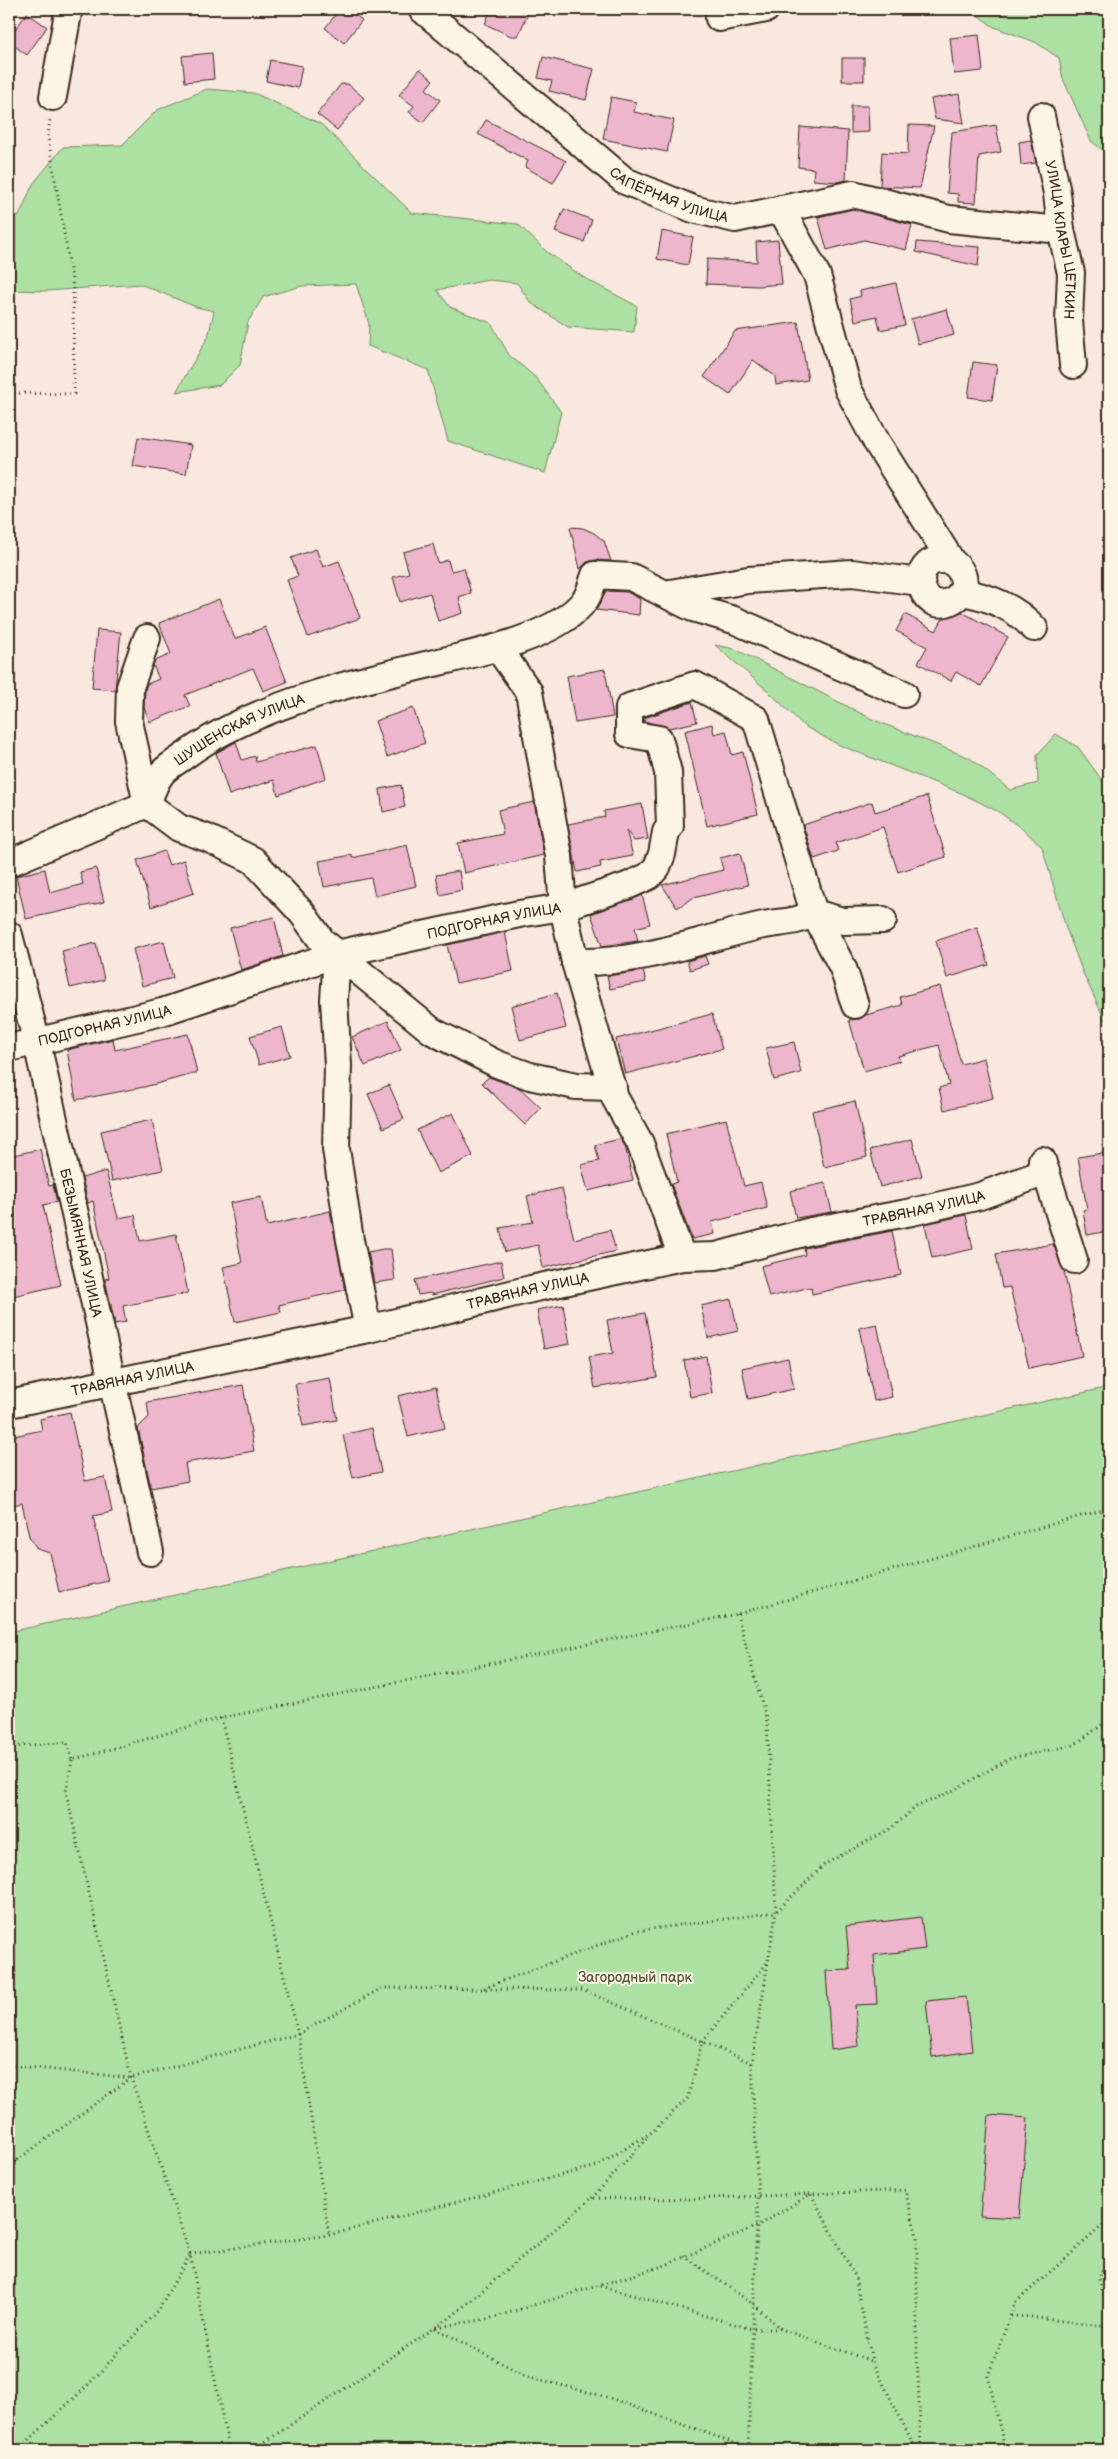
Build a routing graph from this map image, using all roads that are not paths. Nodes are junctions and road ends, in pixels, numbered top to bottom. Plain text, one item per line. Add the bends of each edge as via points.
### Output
1 (66, 9) edge
2 (422, 9) edge
3 (766, 9) edge
4 (718, 13) edge
5 (53, 97) dead end
6 (1041, 116) dead end
7 (781, 209) junction
8 (1061, 230) junction
9 (1073, 365) dead end
10 (952, 562) junction
11 (920, 582) junction
12 (961, 592) junction
13 (664, 594) junction
14 (1034, 628) dead end
15 (147, 638) dead end
16 (498, 648) junction
17 (904, 694) dead end
18 (146, 804) junction
19 (9, 863) edge
20 (563, 907) junction
21 (814, 912) junction
22 (883, 920) dead end
23 (9, 935) edge
24 (337, 954) junction
25 (576, 962) junction
26 (855, 1005) dead end
27 (37, 1043) junction
28 (9, 1048) edge
29 (614, 1087) junction
30 (682, 1258) junction
31 (1074, 1260) dead end
32 (368, 1329) junction
33 (111, 1384) junction
34 (9, 1404) edge
35 (150, 1552) dead end

1 - 5 street via 68,13
2 - 7 street, САПЁРНАЯ УЛИЦА via 626,181 693,210 735,219
3 - 4 street
6 - 8 street, УЛИЦА КЛАРЫ ЦЕТКИН via 1057,192
7 - 8 street, САПЁРНАЯ УЛИЦА via 853,194 950,219
7 - 10 street via 817,275 848,389 876,441
8 - 9 street, УЛИЦА КЛАРЫ ЦЕТКИН via 1071,273 1069,321
10 - 11 street via 937,560 930,563 924,568
10 - 12 street via 962,572 964,586
11 - 12 street via 926,596 938,603 951,602
11 - 13 street via 852,573 748,580
12 - 14 street via 978,594 1023,616
13 - 16 street, ШУШЕНСКАЯ УЛИЦА via 631,577 595,575 586,599 569,615 527,638
13 - 17 street via 693,608 734,620
15 - 18 street via 130,687 129,721
16 - 18 street, ШУШЕНСКАЯ УЛИЦА via 292,702 249,719 204,741 162,774
16 - 20 street via 529,692 559,856
18 - 19 street
18 - 24 street via 179,828 253,860 302,913 322,941
20 - 21 street, ПОДГОРНАЯ УЛИЦА via 649,876 662,854 670,826 668,772 659,739 629,734 629,707 696,685 756,719
20 - 24 street, ПОДГОРНАЯ УЛИЦА
20 - 25 street
21 - 22 street via 843,921
21 - 25 street via 801,920 762,925 616,962
21 - 26 street via 843,968
23 - 27 street, БЕЗЫМЯННАЯ УЛИЦА
24 - 27 street, ПОДГОРНАЯ УЛИЦА via 162,1012
24 - 29 street via 425,1026 463,1048 530,1076 576,1086
24 - 32 street via 334,1000 338,1065 336,1149
25 - 29 street
27 - 28 street, ПОДГОРНАЯ УЛИЦА
27 - 33 street, БЕЗЫМЯННАЯ УЛИЦА
29 - 30 street via 615,1098 640,1143
30 - 31 street, ТРАВЯНАЯ УЛИЦА via 716,1256 811,1230 980,1196 1044,1166
30 - 32 street, ТРАВЯНАЯ УЛИЦА via 532,1289
32 - 33 street, ТРАВЯНАЯ УЛИЦА
33 - 34 street, ТРАВЯНАЯ УЛИЦА
33 - 35 street, БЕЗЫМЯННАЯ УЛИЦА

